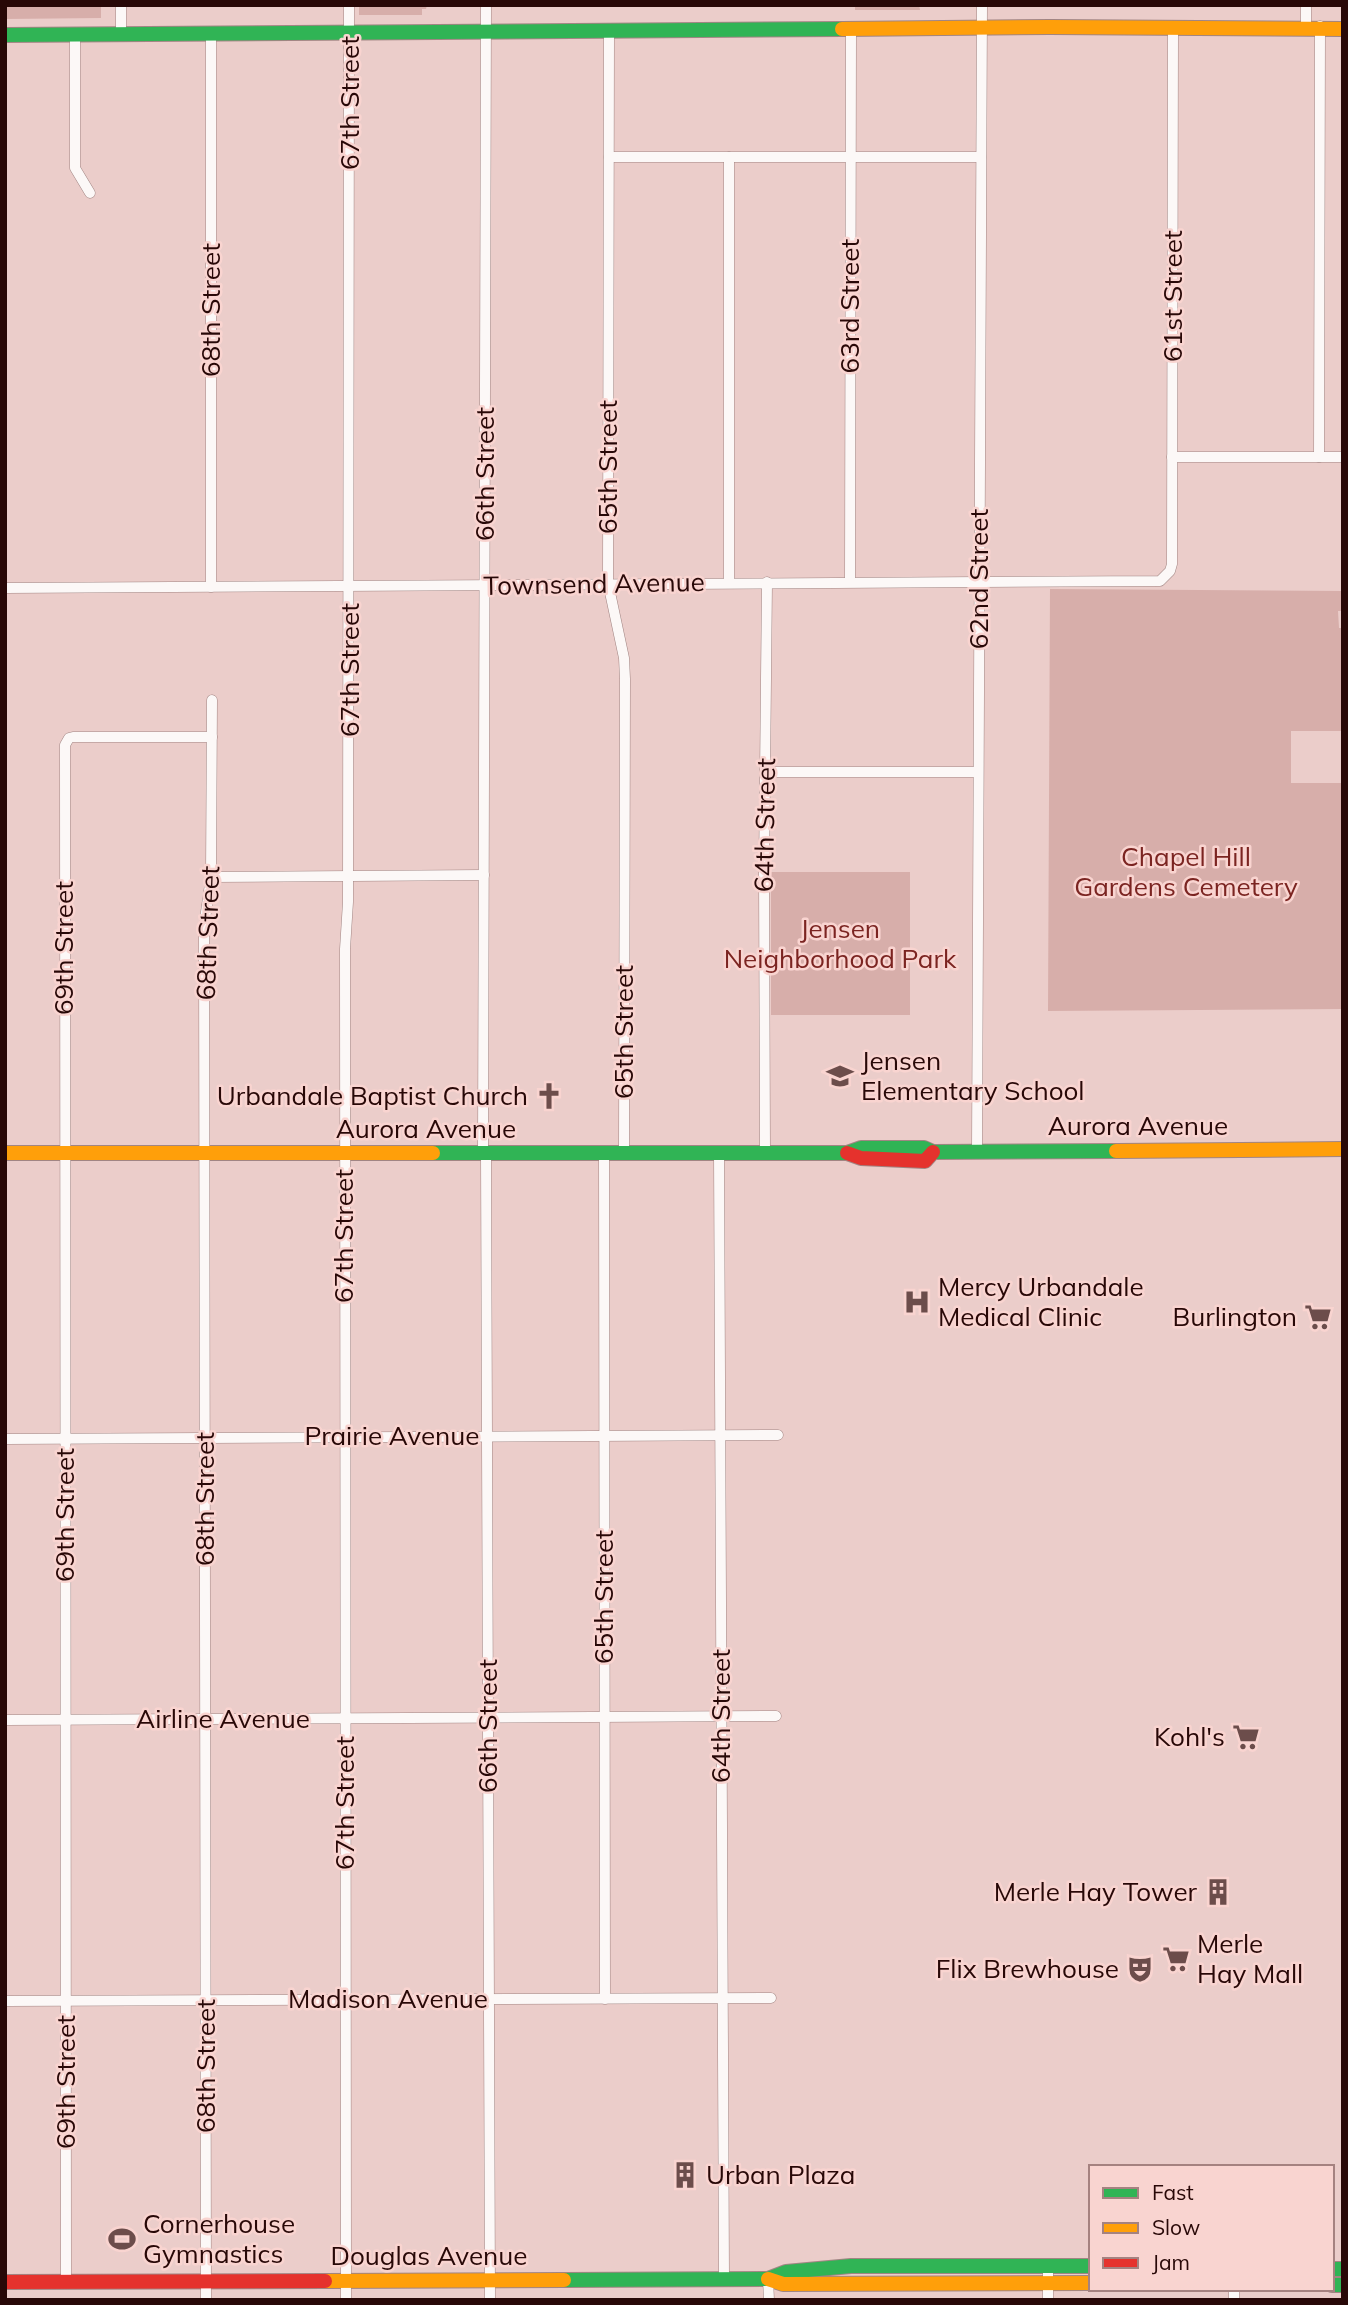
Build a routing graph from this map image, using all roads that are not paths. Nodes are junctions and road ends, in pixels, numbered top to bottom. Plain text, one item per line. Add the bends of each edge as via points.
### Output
1 (121, 5) edge
2 (349, 5) edge
3 (486, 5) edge
4 (982, 5) edge
5 (1306, 5) edge
6 (1315, 27) junction
7 (1343, 27) edge
8 (982, 28) junction
9 (1173, 28) junction
10 (850, 29) junction
11 (609, 31) junction
12 (485, 32) junction
13 (349, 33) junction
14 (75, 34) junction
15 (121, 34) junction
16 (211, 34) junction
17 (5, 35) edge
18 (609, 157) junction
19 (729, 157) junction
20 (850, 157) junction
21 (981, 157) junction
22 (90, 193) dead end
23 (1172, 457) junction
24 (1319, 457) junction
25 (1343, 457) edge
26 (1172, 564) joint
27 (729, 582) junction
28 (767, 582) junction
29 (850, 582) junction
30 (979, 582) junction
31 (608, 583) junction
32 (485, 584) junction
33 (350, 586) junction
34 (211, 587) junction
35 (5, 588) edge
36 (212, 700) dead end
37 (212, 737) junction
38 (766, 772) junction
39 (978, 772) junction
40 (484, 875) junction
41 (349, 876) junction
42 (211, 877) junction
43 (1343, 1149) edge
44 (719, 1152) junction
45 (765, 1152) junction
46 (977, 1152) junction
47 (5, 1153) edge
48 (64, 1153) junction
49 (205, 1153) junction
50 (344, 1153) junction
51 (485, 1153) junction
52 (604, 1153) junction
53 (624, 1153) junction
54 (604, 1435) junction
55 (721, 1435) junction
56 (778, 1435) dead end
57 (345, 1436) junction
58 (487, 1436) junction
59 (205, 1437) junction
60 (65, 1438) junction
61 (5, 1439) edge
62 (721, 1716) junction
63 (776, 1716) dead end
64 (605, 1717) junction
65 (345, 1718) junction
66 (488, 1718) junction
67 (205, 1719) junction
68 (5, 1720) edge
69 (66, 1720) junction
70 (721, 1998) junction
71 (771, 1998) dead end
72 (489, 1999) junction
73 (605, 1999) junction
74 (205, 2000) junction
75 (346, 2000) junction
76 (5, 2001) edge
77 (66, 2001) junction
78 (1048, 2265) junction
79 (1089, 2266) edge
80 (768, 2278) junction
81 (723, 2279) junction
82 (346, 2280) junction
83 (490, 2280) junction
84 (5, 2281) edge
85 (66, 2281) junction
86 (206, 2281) junction
87 (1048, 2283) junction
88 (1089, 2283) edge
89 (206, 2300) edge
90 (346, 2300) edge
91 (490, 2300) edge
92 (769, 2300) edge
93 (1048, 2300) edge

1 - 15 street
2 - 13 street, 67th Street
3 - 12 street, 66th Street
4 - 8 street, 62nd Street
5 - 6 street
6 - 7 main road
6 - 9 main road
6 - 24 street
8 - 9 main road
8 - 10 main road
8 - 21 street, 62nd Street
9 - 23 street, 61st Street
10 - 11 main road
10 - 20 street, 63rd Street
11 - 12 main road
11 - 18 street, 65th Street
12 - 13 main road
12 - 32 street, 66th Street
13 - 16 main road
13 - 33 street, 67th Street
14 - 15 main road
14 - 17 main road
14 - 22 street via 75,168
15 - 16 main road
16 - 34 street, 68th Street
18 - 19 street
18 - 31 street, 65th Street
19 - 20 street
19 - 27 street
20 - 21 street
20 - 29 street, 63rd Street
21 - 30 street, 62nd Street
23 - 24 street
23 - 26 street, 61st Street
24 - 25 street
26 - 30 street, Townsend Avenue via 1167,576 1153,582
27 - 28 street, Townsend Avenue
27 - 31 street, Townsend Avenue
28 - 29 street, Townsend Avenue
28 - 38 street, 64th Street
29 - 30 street, Townsend Avenue
30 - 39 street, 62nd Street
31 - 32 street, Townsend Avenue
31 - 53 street, 65th Street via 625,679
32 - 33 street, Townsend Avenue
32 - 40 street, 66th Street
33 - 34 street, Townsend Avenue
33 - 41 street, 67th Street
34 - 35 street, Townsend Avenue
36 - 37 street, 68th Street
37 - 42 street, 68th Street
37 - 48 street, 69th Street via 74,737 66,741
38 - 39 street
38 - 45 street, 64th Street
39 - 46 street, 62nd Street
40 - 41 street
40 - 51 street, 66th Street
41 - 42 street
41 - 50 street, 67th Street
42 - 49 street, 68th Street via 204,926
43 - 46 main road, Aurora Avenue
44 - 45 main road, Aurora Avenue
44 - 53 main road, Aurora Avenue
44 - 55 street, 64th Street
45 - 46 main road, Aurora Avenue via 847,1153 861,1158 925,1161 933,1152
47 - 48 main road, Aurora Avenue
48 - 49 main road, Aurora Avenue
48 - 60 street, 69th Street
49 - 50 main road, Aurora Avenue
49 - 59 street, 68th Street
50 - 51 main road, Aurora Avenue
50 - 57 street, 67th Street
51 - 52 main road, Aurora Avenue
51 - 58 street, 66th Street
52 - 53 main road, Aurora Avenue
52 - 54 street, 65th Street
54 - 55 street, Prairie Avenue
54 - 58 street, Prairie Avenue
54 - 64 street, 65th Street
55 - 56 street, Prairie Avenue
55 - 62 street, 64th Street
57 - 58 street, Prairie Avenue
57 - 59 street, Prairie Avenue
57 - 65 street, 67th Street
58 - 66 street, 66th Street
59 - 60 street, Prairie Avenue
59 - 67 street, 68th Street
60 - 61 street, Prairie Avenue
60 - 69 street, 69th Street
62 - 63 street, Airline Avenue
62 - 64 street, Airline Avenue
62 - 70 street, 64th Street
64 - 66 street, Airline Avenue
64 - 73 street, 65th Street
65 - 66 street, Airline Avenue
65 - 67 street, Airline Avenue
65 - 75 street, 67th Street
66 - 72 street, 66th Street
67 - 69 street, Airline Avenue
67 - 74 street, 68th Street
68 - 69 street, Airline Avenue
69 - 77 street, 69th Street
70 - 71 street, Madison Avenue
70 - 73 street, Madison Avenue
70 - 81 street, 64th Street
72 - 73 street, Madison Avenue
72 - 75 street, Madison Avenue
72 - 83 street, 66th Street
74 - 75 street, Madison Avenue
74 - 77 street, Madison Avenue
74 - 86 street, 68th Street
75 - 82 street, 67th Street
76 - 77 street, Madison Avenue
77 - 85 street, 69th Street
78 - 79 main road, Douglas Avenue
78 - 80 main road, Douglas Avenue via 851,2266
78 - 87 street
80 - 81 main road, Douglas Avenue
80 - 87 main road, Douglas Avenue via 783,2284
80 - 92 street
81 - 83 main road, Douglas Avenue
82 - 83 main road, Douglas Avenue
82 - 86 main road, Douglas Avenue
82 - 90 street, 67th Street
83 - 91 street, 66th Street
84 - 85 main road, Douglas Avenue
85 - 86 main road, Douglas Avenue
86 - 89 street, 68th Street
87 - 88 main road, Douglas Avenue
87 - 93 street

